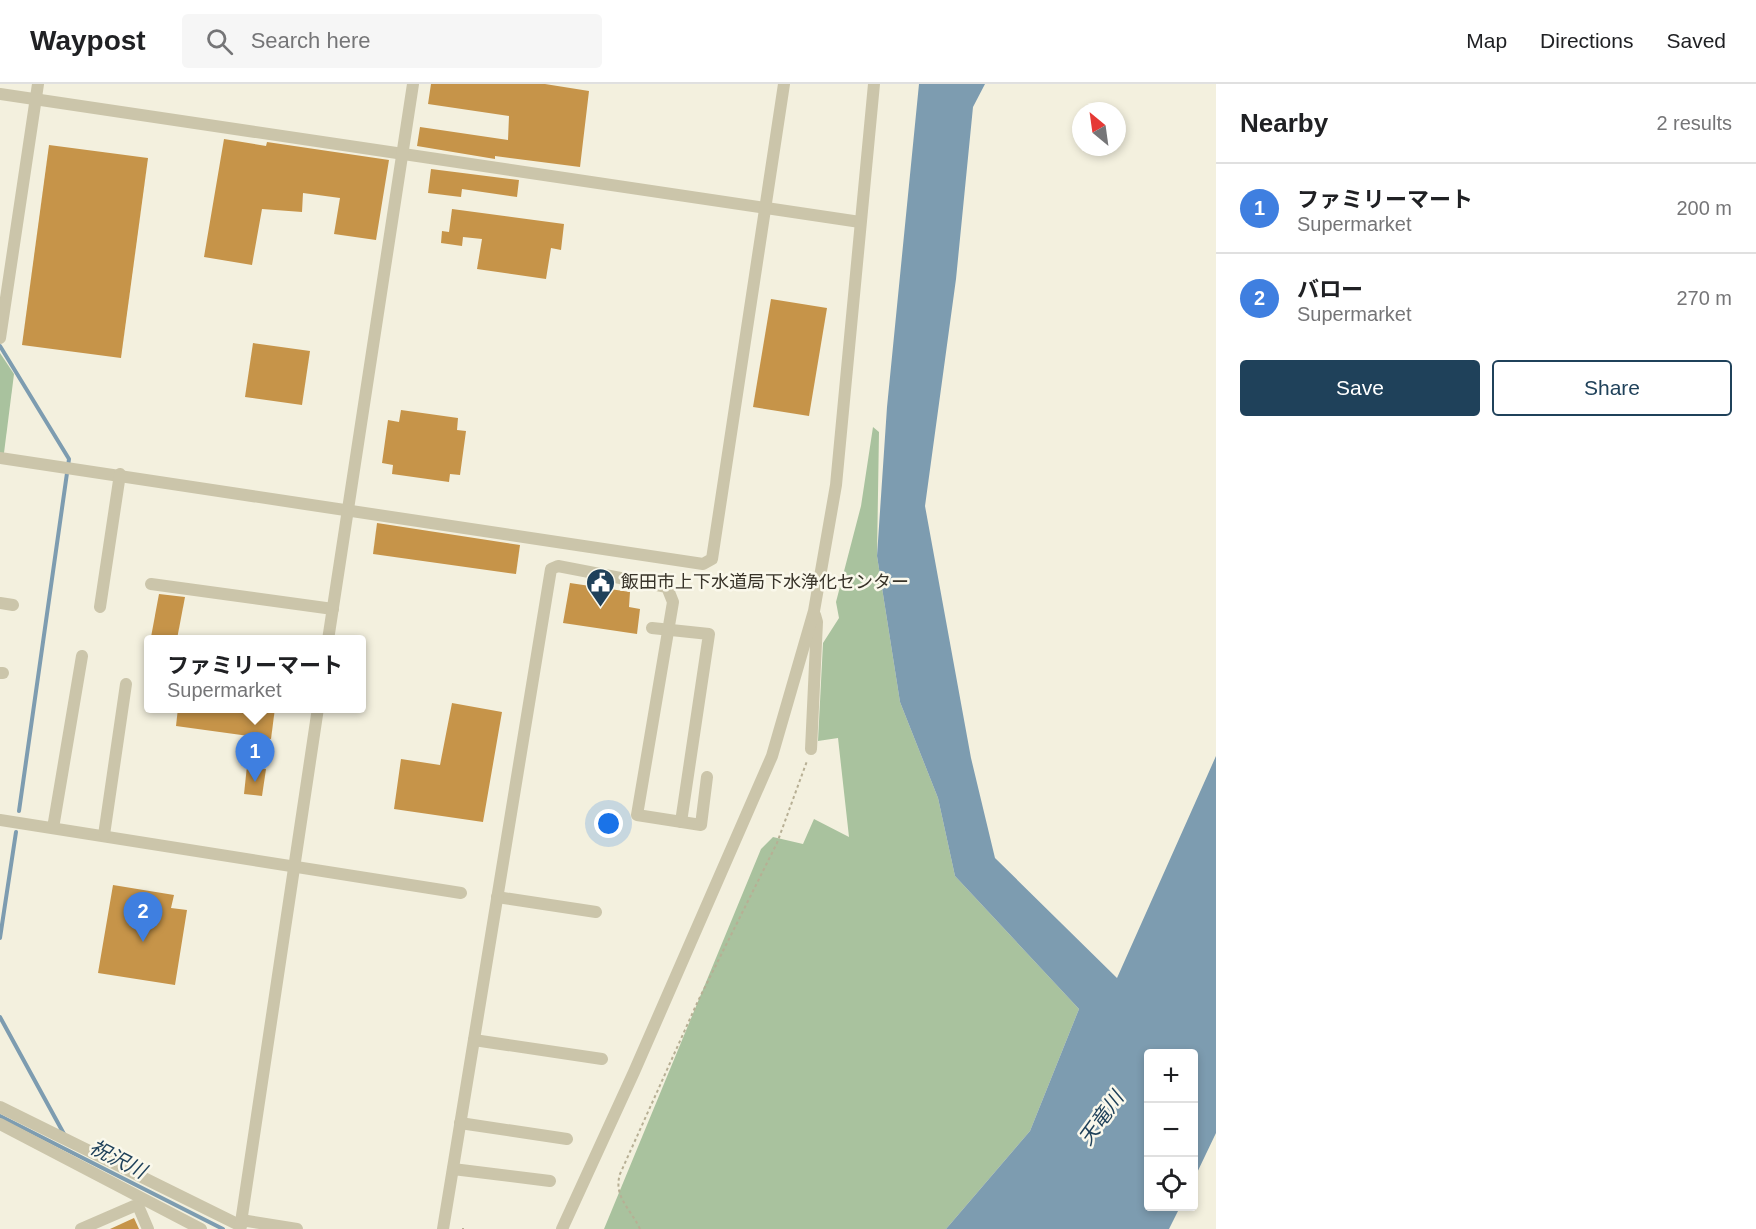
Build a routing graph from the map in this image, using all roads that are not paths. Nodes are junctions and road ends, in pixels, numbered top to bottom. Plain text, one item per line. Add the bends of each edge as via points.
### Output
1 (38, 84) edge
2 (413, 84) edge
3 (784, 84) edge
4 (874, 84) edge
5 (0, 94) edge
6 (36, 99) junction
7 (403, 153) junction
8 (766, 209) junction
9 (860, 222) junction
10 (0, 338) edge
11 (0, 458) edge
12 (120, 474) junction
13 (347, 510) junction
14 (152, 584) dead end
15 (100, 607) dead end
16 (333, 609) junction
17 (814, 611) junction
18 (652, 628) dead end
19 (668, 630) junction
20 (329, 635) edge
21 (82, 656) dead end
22 (126, 684) dead end
23 (317, 713) edge
24 (811, 750) road end
25 (707, 777) dead end
26 (0, 820) edge
27 (681, 822) junction
28 (53, 828) junction
29 (104, 835) junction
30 (295, 865) junction
31 (461, 893) dead end
32 (497, 897) junction
33 (596, 912) dead end
34 (474, 1040) junction
35 (602, 1059) dead end
36 (0, 1107) edge
37 (460, 1123) junction
38 (0, 1124) edge
39 (567, 1139) dead end
40 (453, 1169) junction
41 (550, 1181) dead end
42 (241, 1225) edge
43 (81, 1229) edge
44 (148, 1229) edge
45 (201, 1229) edge
46 (297, 1229) edge
47 (443, 1229) edge
48 (562, 1229) edge

1 - 6 street
2 - 7 street
3 - 8 street
4 - 9 street
5 - 6 street
6 - 7 street
6 - 10 street
7 - 8 street
7 - 13 street
8 - 9 street
8 - 13 street via 712,559 703,564
9 - 17 street via 836,485
11 - 12 street
12 - 13 street
12 - 15 street
13 - 16 street
14 - 16 street
16 - 20 street
17 - 24 street via 817,622
17 - 48 street via 771,756
18 - 19 street
19 - 27 street via 709,634
19 - 27 street via 637,815
19 - 32 street via 673,602 668,587 558,566 551,569
21 - 28 street
22 - 29 street
23 - 30 street
25 - 27 street via 700,825
26 - 28 street
28 - 29 street
29 - 30 street
30 - 31 street
30 - 42 street
32 - 33 street
32 - 34 street
34 - 35 street
34 - 37 street
36 - 42 street
37 - 39 street
37 - 40 street
38 - 45 street
40 - 41 street
40 - 47 street
42 - 46 street
43 - 44 street via 134,1206 140,1208

